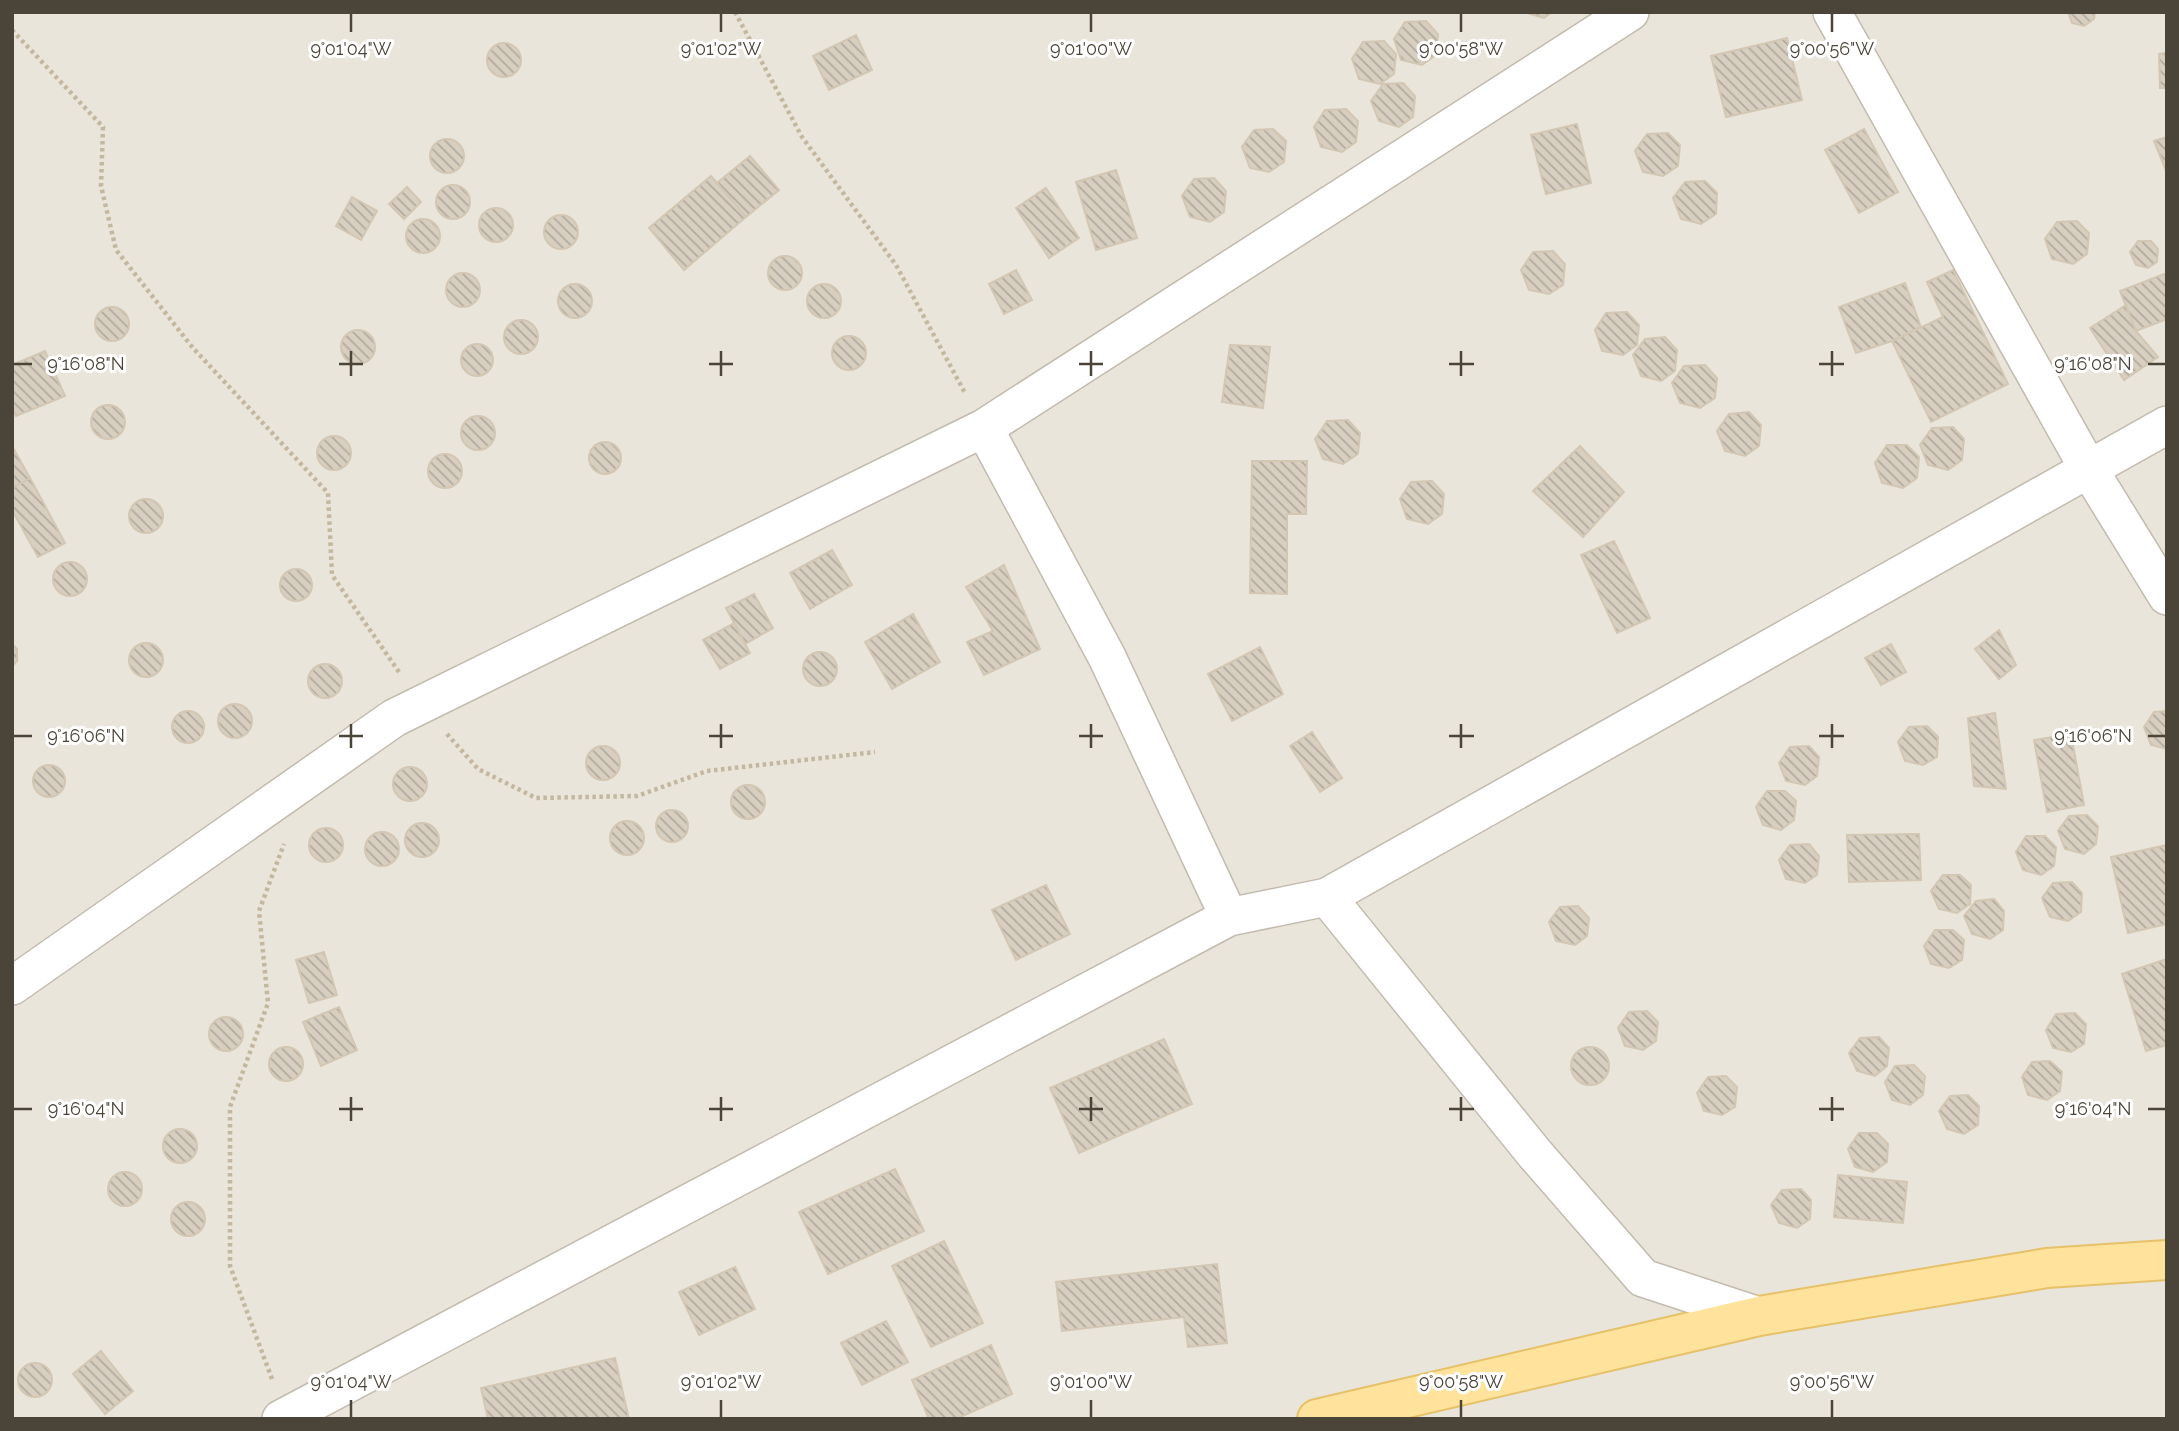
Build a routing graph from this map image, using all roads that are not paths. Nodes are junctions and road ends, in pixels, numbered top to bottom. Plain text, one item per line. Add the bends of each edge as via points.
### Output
1 (1630, 12) edge
2 (1832, 12) edge
3 (2167, 425) edge
4 (984, 428) junction
5 (2088, 468) junction
6 (2167, 596) edge
7 (1328, 897) junction
8 (1229, 917) junction
9 (12, 986) edge
10 (2167, 1260) edge
11 (1759, 1316) junction
12 (283, 1417) edge
13 (1317, 1419) edge

1 - 4 street
2 - 5 street
3 - 5 street
4 - 8 street via 1107,657
4 - 9 street via 394,718
5 - 6 street
5 - 7 street
7 - 8 street
7 - 11 street via 1535,1154 1643,1278
8 - 12 street
10 - 11 main road via 2047,1268
11 - 13 main road

